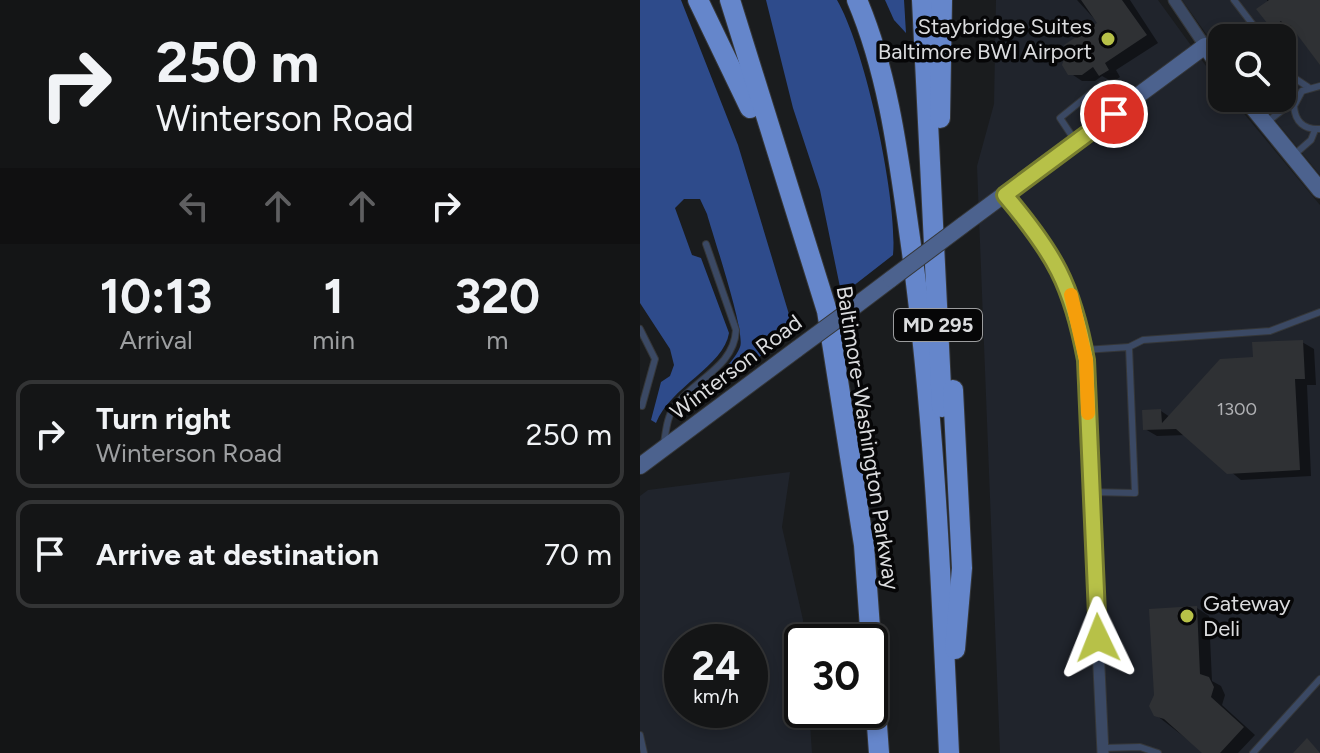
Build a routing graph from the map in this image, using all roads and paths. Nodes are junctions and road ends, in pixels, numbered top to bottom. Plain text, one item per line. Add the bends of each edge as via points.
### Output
1 (698, 0) edge
2 (730, 0) edge
3 (857, 0) edge
4 (922, 0) edge
5 (942, 0) edge
6 (1174, 0) edge
7 (1234, 0) edge
8 (1252, 24) edge
9 (1205, 46) junction
10 (1208, 50) edge
11 (1296, 79) edge
12 (1320, 86) edge
13 (1308, 87) junction
14 (1296, 88) edge
15 (1298, 95) junction
16 (1133, 99) junction
17 (1296, 100) edge
18 (1256, 112) edge
19 (1280, 112) edge
20 (1296, 112) edge
21 (1265, 123) junction
22 (1318, 130) edge
23 (1076, 142) junction
24 (1293, 157) junction
25 (1320, 190) edge
26 (1005, 195) junction
27 (706, 244) dead end
28 (1320, 312) edge
29 (640, 329) edge
30 (1129, 347) junction
31 (1084, 350) junction
32 (835, 367) junction
33 (641, 404) edge
34 (640, 415) edge
35 (662, 450) junction
36 (640, 466) edge
37 (1092, 492) junction
38 (955, 649) junction
39 (1320, 679) edge
40 (640, 735) edge
41 (1102, 751) edge
42 (644, 753) edge
43 (879, 753) edge
44 (949, 753) edge
45 (960, 753) edge
46 (1158, 753) edge
47 (1253, 753) edge

1 - 32 highway via 743,89
2 - 32 highway, Baltimore-Washington Parkway via 813,255
3 - 44 highway via 894,131 919,297
4 - 38 highway, MD 295
5 - 38 highway via 941,138 962,568
6 - 9 street
7 - 8 lane
9 - 10 street
9 - 16 street, Winterson Road
11 - 13 lane
12 - 13 lane
13 - 15 lane
14 - 15 lane
15 - 17 lane
16 - 23 street, Winterson Road
16 - 23 lane via 1109,81 1060,118
18 - 21 street
19 - 21 lane
20 - 22 lane via 1300,123
21 - 24 street
22 - 24 lane
23 - 26 street, Winterson Road
24 - 25 street
26 - 31 street via 1053,256 1069,288
26 - 35 street, Winterson Road, bridge
27 - 35 lane via 736,330 735,344 674,407
28 - 30 lane via 1270,331 1143,340
29 - 33 lane via 655,359
30 - 31 lane
30 - 37 lane via 1135,493
31 - 37 street
32 - 43 highway, Baltimore-Washington Parkway via 864,545
33 - 34 lane
35 - 36 street, Winterson Road
37 - 41 street
38 - 45 highway, MD 295
39 - 47 lane
40 - 42 lane
41 - 46 lane via 1140,747

